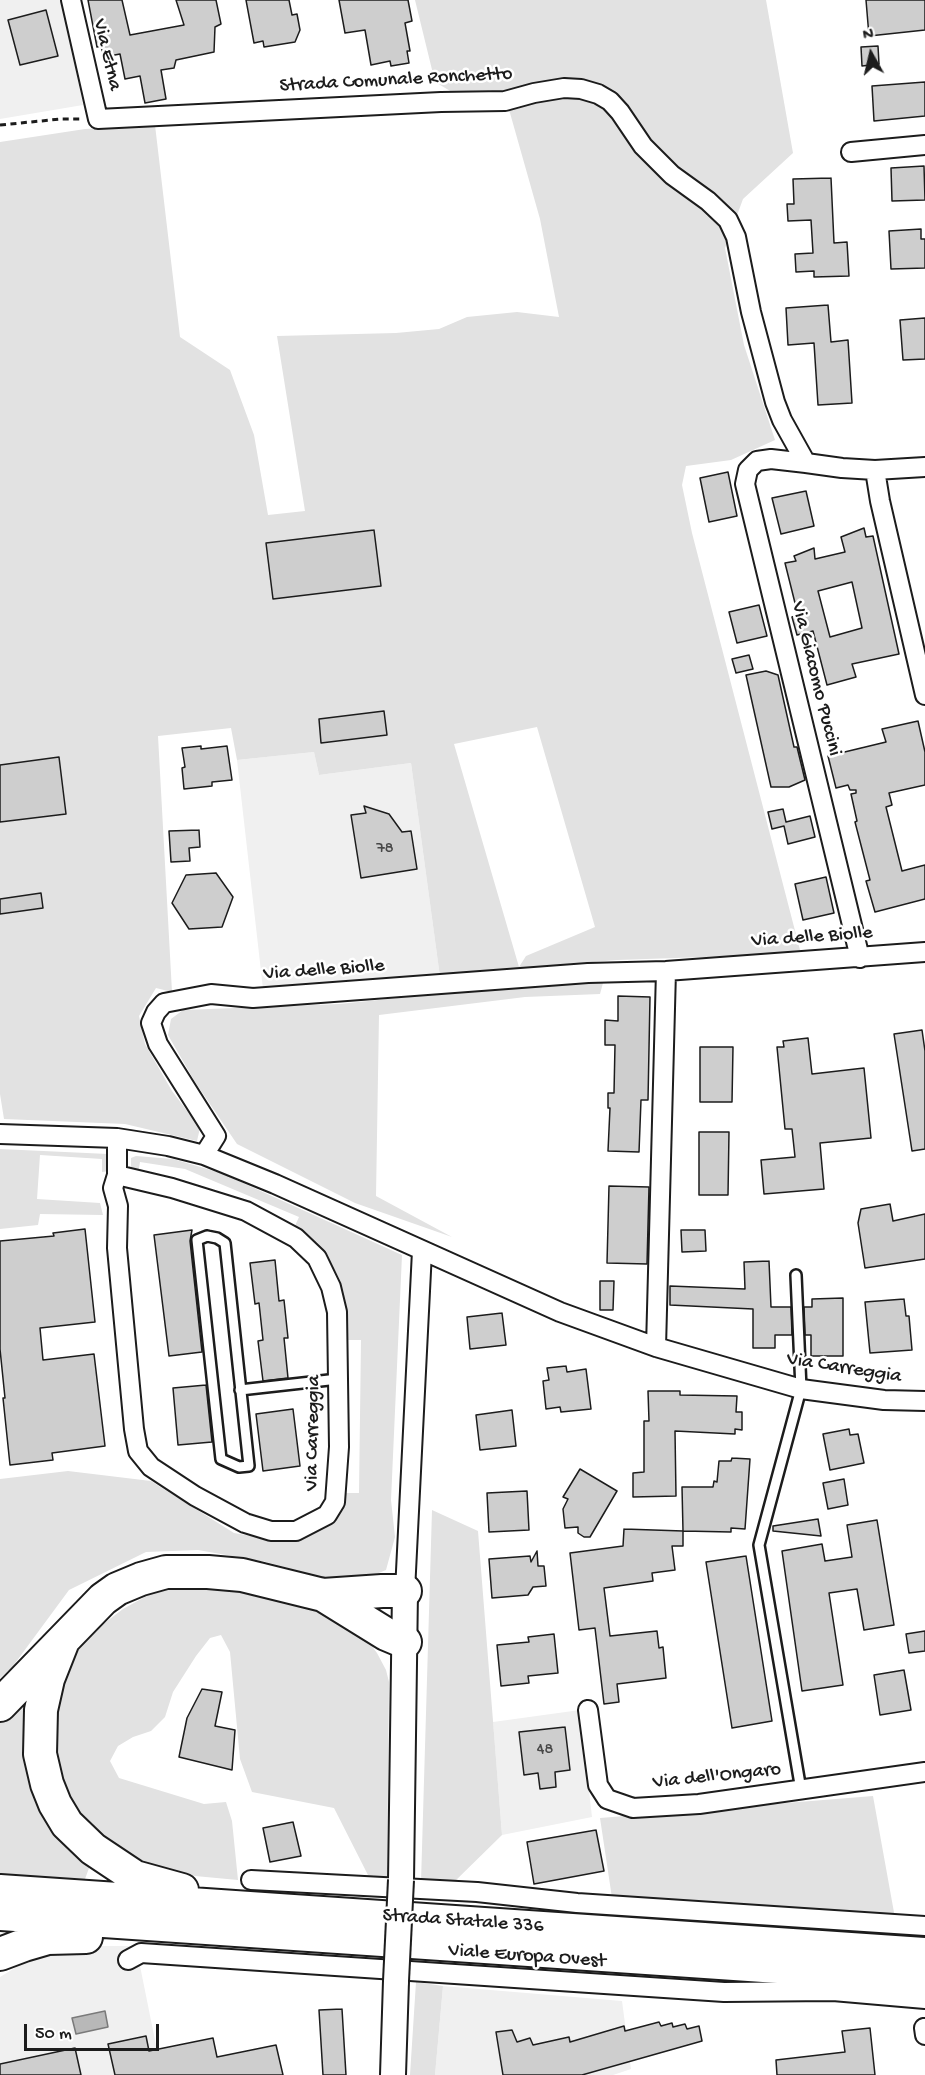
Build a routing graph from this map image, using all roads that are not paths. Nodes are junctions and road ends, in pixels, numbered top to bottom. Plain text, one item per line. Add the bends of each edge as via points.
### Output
1 (71, 0) edge
2 (98, 119) joint
3 (925, 145) edge
4 (851, 152) dead end
5 (806, 463) junction
6 (925, 467) edge
7 (875, 470) junction
8 (925, 695) edge
9 (925, 952) edge
10 (860, 958) junction
11 (666, 971) junction
12 (0, 1134) edge
13 (117, 1138) junction
14 (204, 1155) junction
15 (117, 1175) junction
16 (422, 1251) junction
17 (796, 1275) dead end
18 (656, 1347) junction
19 (338, 1379) junction
20 (801, 1389) junction
21 (240, 1390) junction
22 (925, 1401) edge
23 (405, 1591) junction
24 (323, 1595) junction
25 (63, 1641) junction
26 (405, 1642) junction
27 (0, 1705) edge
28 (588, 1710) dead end
29 (925, 1772) edge
30 (801, 1790) junction
31 (251, 1880) dead end
32 (0, 1891) edge
33 (0, 1914) edge
34 (925, 1926) edge
35 (367, 1927) junction
36 (0, 1954) edge
37 (925, 1954) edge
38 (129, 1960) dead end
39 (925, 1977) edge
40 (925, 1999) edge
41 (924, 2028) edge
42 (925, 2035) edge
43 (393, 2075) edge

1 - 2 street, Via Etna
2 - 5 street, Strada Comunale Ronchetto via 505,101 564,88 598,94 610,101 643,146 672,175 728,220 736,237 775,402
3 - 4 street
5 - 7 street
5 - 10 street, Via Giacomo Puccini via 757,461 748,470 745,484
6 - 7 street
7 - 8 street
9 - 10 street, Via delle Biolle
10 - 11 street, Via delle Biolle
11 - 14 street, Via delle Biolle via 588,973 253,998 211,994 164,1003 151,1023 158,1044 216,1136
11 - 18 street
12 - 13 street, Via Carreggia
13 - 14 street, Via Carreggia
13 - 15 street, Via Carreggia
14 - 16 street, Via Carreggia
15 - 19 street, Via Carreggia via 246,1211 296,1238 317,1258 331,1287 337,1312
15 - 19 street, Via Carreggia via 113,1188 118,1206 117,1248 134,1429 138,1451 151,1467 245,1523 271,1531 296,1531 313,1523 327,1515 335,1502
16 - 18 street, Via Carreggia via 560,1312
16 - 23 street
17 - 20 lane
18 - 20 street, Via Carreggia
19 - 21 lane
20 - 22 street, Via Carreggia
20 - 30 lane via 759,1545
21 - 21 lane via 249,1466 239,1467 221,1459 197,1240 207,1236 225,1244
23 - 24 highway
23 - 26 street
24 - 25 highway via 242,1575 166,1572 117,1589
24 - 26 highway
25 - 27 highway
25 - 35 highway via 41,1710 40,1754 55,1804 67,1824 93,1849 135,1877 181,1890
26 - 43 street, bridge
28 - 30 street, Via dell'Ongaro via 598,1785 607,1799 617,1803 633,1808 699,1804
29 - 30 street, Via dell'Ongaro
31 - 34 street via 477,1892 577,1904
32 - 35 highway, Strada Statale 336
33 - 35 highway, Strada Statale 336
35 - 36 highway via 181,1941 102,1936 48,1938
35 - 37 highway, Strada Statale 336
35 - 39 highway, Strada Statale 336
38 - 40 street, Viale Europa Ovest via 141,1953 712,1991 833,1991
41 - 42 street

